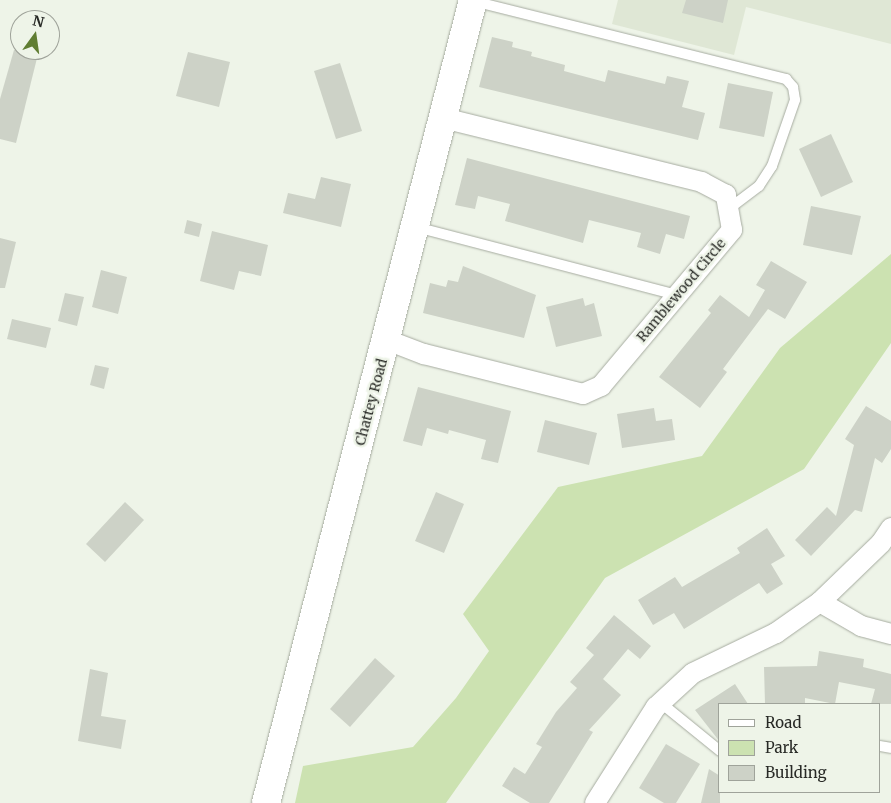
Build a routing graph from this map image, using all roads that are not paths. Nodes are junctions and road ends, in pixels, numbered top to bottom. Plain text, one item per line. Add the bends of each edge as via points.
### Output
1 (472, 1) edge
2 (444, 118) junction
3 (730, 208) junction
4 (416, 227) junction
5 (678, 295) junction
6 (387, 340) junction
7 (891, 528) edge
8 (820, 602) junction
9 (891, 634) edge
10 (661, 703) junction
11 (718, 750) edge
12 (266, 803) edge
13 (595, 803) edge

1 - 2 street, Chattey Road
1 - 3 lane via 786,79 793,87 795,100 772,166 759,186
2 - 3 street via 702,182 726,195
2 - 4 street, Chattey Road
3 - 5 street, Ramblewood Circle via 732,230
4 - 5 lane
4 - 6 street, Chattey Road
5 - 6 street, Ramblewood Circle via 601,386 583,394 424,354
6 - 12 street, Chattey Road
7 - 8 street via 881,543
8 - 9 street via 861,626
8 - 10 street via 776,633 693,672
10 - 11 lane
10 - 13 street

